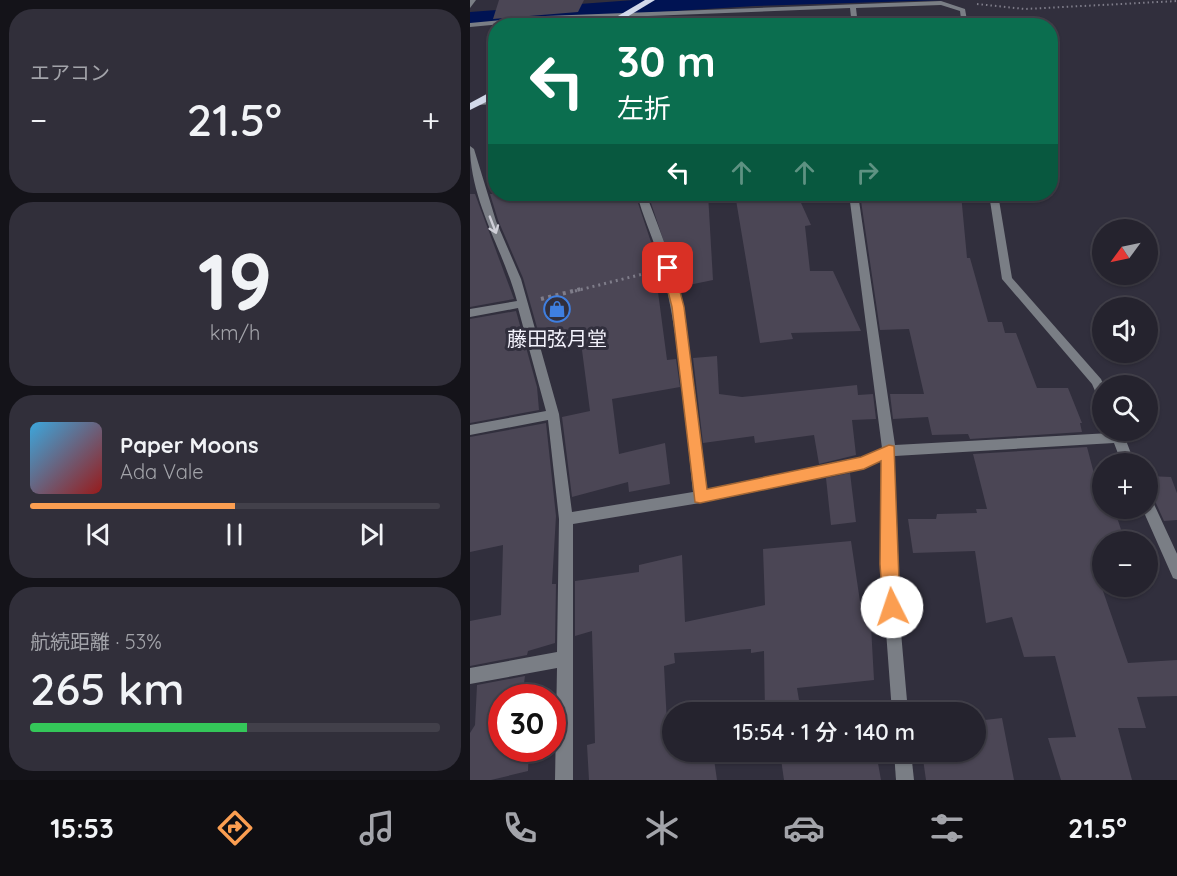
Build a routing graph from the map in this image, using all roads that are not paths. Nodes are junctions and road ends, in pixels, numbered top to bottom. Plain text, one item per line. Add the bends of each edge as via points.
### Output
1 (473, 0) edge
2 (651, 0) edge
3 (470, 6) edge
4 (853, 7) junction
5 (621, 16) junction
6 (545, 18) edge
7 (618, 18) edge
8 (854, 18) edge
9 (964, 18) edge
10 (488, 23) edge
11 (470, 25) edge
12 (488, 97) edge
13 (474, 105) edge
14 (470, 149) edge
15 (644, 201) edge
16 (854, 201) edge
17 (994, 201) edge
18 (522, 303) junction
19 (470, 314) edge
20 (1092, 376) edge
21 (552, 414) junction
22 (470, 430) edge
23 (1092, 436) edge
24 (889, 451) junction
25 (700, 497) junction
26 (566, 519) junction
27 (1154, 519) edge
28 (1178, 573) edge
29 (564, 659) junction
30 (470, 676) edge
31 (899, 702) edge
32 (904, 762) edge
33 (564, 780) edge
34 (905, 780) edge

1 - 3 street
2 - 5 highway
4 - 5 street via 653,18
4 - 8 street
4 - 9 street via 941,3 963,10
5 - 6 street
5 - 7 highway
10 - 11 street
12 - 13 highway
14 -> 18 street via 491,221
15 - 25 street via 678,307
16 - 24 street
17 - 20 street via 1007,279
18 - 19 street
18 - 21 street
21 - 22 street
21 - 26 street
23 - 24 street
24 - 25 street via 864,463
24 - 31 street via 888,564
25 - 26 street
26 - 29 street
27 - 28 street
29 - 30 street
29 - 33 street
32 - 34 street

